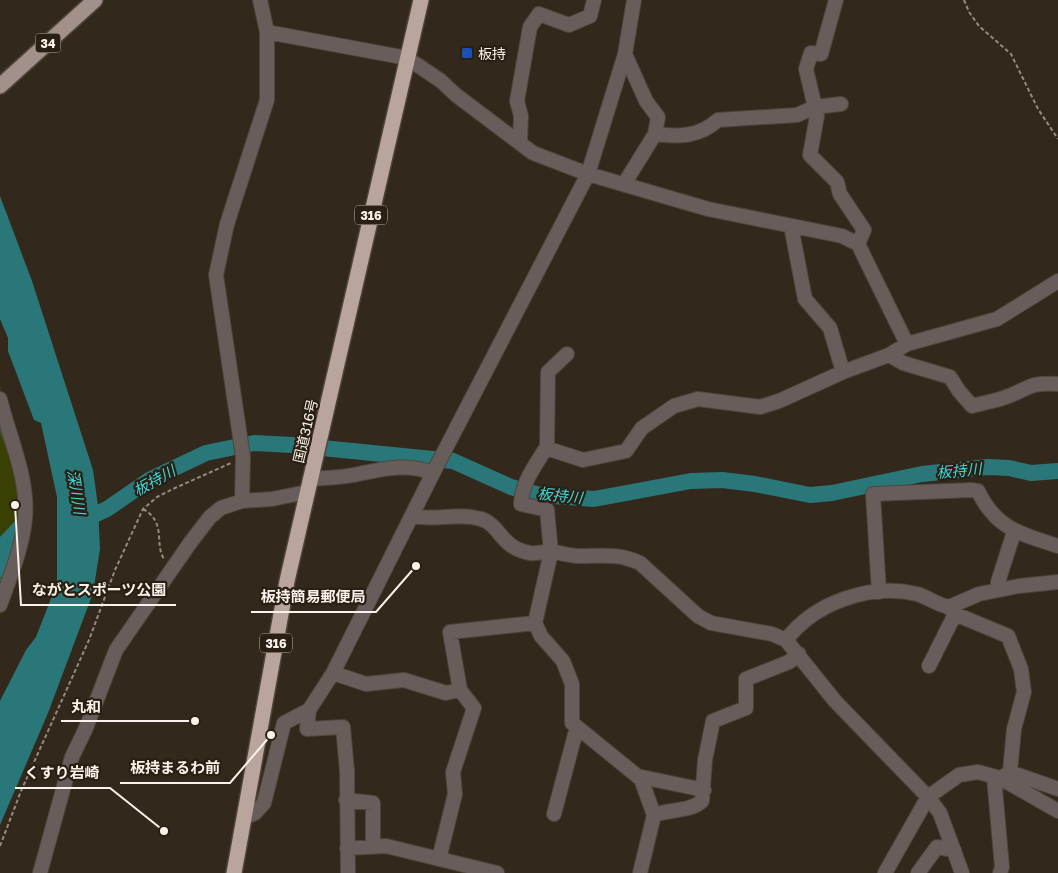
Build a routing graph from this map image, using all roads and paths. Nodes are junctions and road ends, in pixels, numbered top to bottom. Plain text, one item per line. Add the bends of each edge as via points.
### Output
1 (95, 0) edge
2 (260, 0) edge
3 (421, 0) edge
4 (594, 0) edge
5 (634, 0) edge
6 (836, 0) edge
7 (964, 0) edge
8 (267, 32) junction
9 (625, 54) junction
10 (408, 58) junction
11 (0, 86) edge
12 (841, 104) dead end
13 (815, 107) junction
14 (655, 134) junction
15 (1058, 139) edge
16 (520, 142) junction
17 (588, 174) junction
18 (624, 184) junction
19 (791, 226) junction
20 (858, 244) junction
21 (1058, 281) edge
22 (907, 344) junction
23 (567, 354) dead end
24 (889, 355) junction
25 (843, 372) junction
26 (1058, 384) edge
27 (0, 399) edge
28 (547, 448) junction
29 (243, 459) junction
30 (434, 470) junction
31 (310, 480) junction
32 (242, 501) junction
33 (143, 509) junction
34 (412, 516) junction
35 (1014, 532) junction
36 (1058, 546) edge
37 (551, 552) junction
38 (171, 571) junction
39 (1058, 582) edge
40 (998, 590) junction
41 (879, 592) junction
42 (0, 605) edge
43 (952, 611) junction
44 (535, 622) junction
45 (786, 640) junction
46 (799, 654) junction
47 (930, 666) dead end
48 (333, 673) junction
49 (460, 690) junction
50 (309, 710) junction
51 (577, 727) junction
52 (638, 776) junction
53 (1001, 776) junction
54 (1058, 789) edge
55 (704, 790) junction
56 (928, 797) junction
57 (1058, 799) edge
58 (346, 800) junction
59 (1043, 802) junction
60 (1058, 811) edge
61 (554, 814) dead end
62 (654, 815) junction
63 (244, 818) junction
64 (0, 846) edge
65 (373, 847) junction
66 (347, 848) junction
67 (954, 850) junction
68 (439, 859) junction
69 (40, 873) edge
70 (234, 873) edge
71 (348, 873) edge
72 (497, 873) edge
73 (640, 873) edge
74 (885, 873) edge
75 (918, 873) edge
76 (962, 873) edge
77 (1000, 873) edge

1 - 11 main road, 34
2 - 8 street
3 - 10 highway, 国道316号 / 316
4 - 16 street via 590,16 569,25 539,14 530,28 517,101 521,116
5 - 9 street
6 - 13 street via 821,54 811,53 806,68
7 - 15 path via 979,26 1011,54 1038,108
8 - 10 street
8 - 29 street via 267,100 227,224 216,275
9 - 14 street via 646,101 658,117
9 - 17 street
10 - 16 street
10 - 31 highway, 国道316号 / 316
12 - 13 street
13 - 14 street via 797,115 718,120 708,129 682,137
13 - 20 street via 817,116 810,155 837,182 840,194 864,230
14 - 18 street
16 - 17 street via 533,153
17 - 18 street
17 - 30 street
18 - 19 street via 708,209
19 - 20 street via 842,236
19 - 25 street via 805,299 830,328
20 - 22 street
21 - 22 street via 997,319
22 - 24 street
23 - 28 street via 548,372
24 - 25 street
24 - 26 street via 903,363 950,377 972,406 1008,397 1038,382
25 - 28 street via 779,401 760,406 698,399 674,406 642,428 626,451 583,460
27 - 42 street via 20,469 25,518
28 - 37 street via 525,482 521,504 547,510
29 - 32 street
29 - 33 path via 157,497
30 - 31 street via 387,467
30 - 34 street
31 - 32 street via 272,499
31 - 63 highway, 国道316号 / 316 via 287,581
32 - 38 street via 221,508 210,517
33 - 38 path via 149,512 156,524 162,557
33 - 64 path via 114,570 89,640 21,791
34 - 37 street via 483,519 516,550 533,554
34 - 48 street
35 - 36 street
35 - 40 street
35 - 41 street via 997,520 978,491 873,494
37 - 44 street
37 - 45 street via 577,556 617,554 628,558 640,563 698,616 711,623 772,634
38 - 69 street via 116,650 72,757
39 - 40 street
40 - 43 street via 979,594
41 - 43 street via 919,594
41 - 45 street via 862,593 840,601 797,625
43 - 47 street
43 - 53 street via 1008,636 1021,668 1024,692
44 - 49 street via 450,632
44 - 51 street via 541,636 563,661 572,684 572,723
45 - 46 street
46 - 55 street via 789,662 746,679 746,708 713,721 705,760
46 - 56 street via 835,701
48 - 49 street via 366,684 404,680 446,693
48 - 50 street
49 - 68 street via 474,708 453,772 455,794
50 - 58 street via 307,729 344,727
50 - 63 street via 284,722 264,803
51 - 52 street
51 - 61 street
52 - 55 street
52 - 62 street via 642,779
53 - 54 street
53 - 56 street via 978,772 959,775
53 - 59 street
53 - 77 street
55 - 62 street via 702,801 696,806 665,810
56 - 67 street via 940,813
56 - 74 street
57 - 59 street
58 - 65 street via 373,803
58 - 66 street
59 - 60 street
62 - 73 street
63 - 70 highway, 国道316号 / 316
65 - 66 street
65 - 68 street via 386,846
66 - 71 street
67 - 75 street via 937,847
67 - 76 street
68 - 72 street

